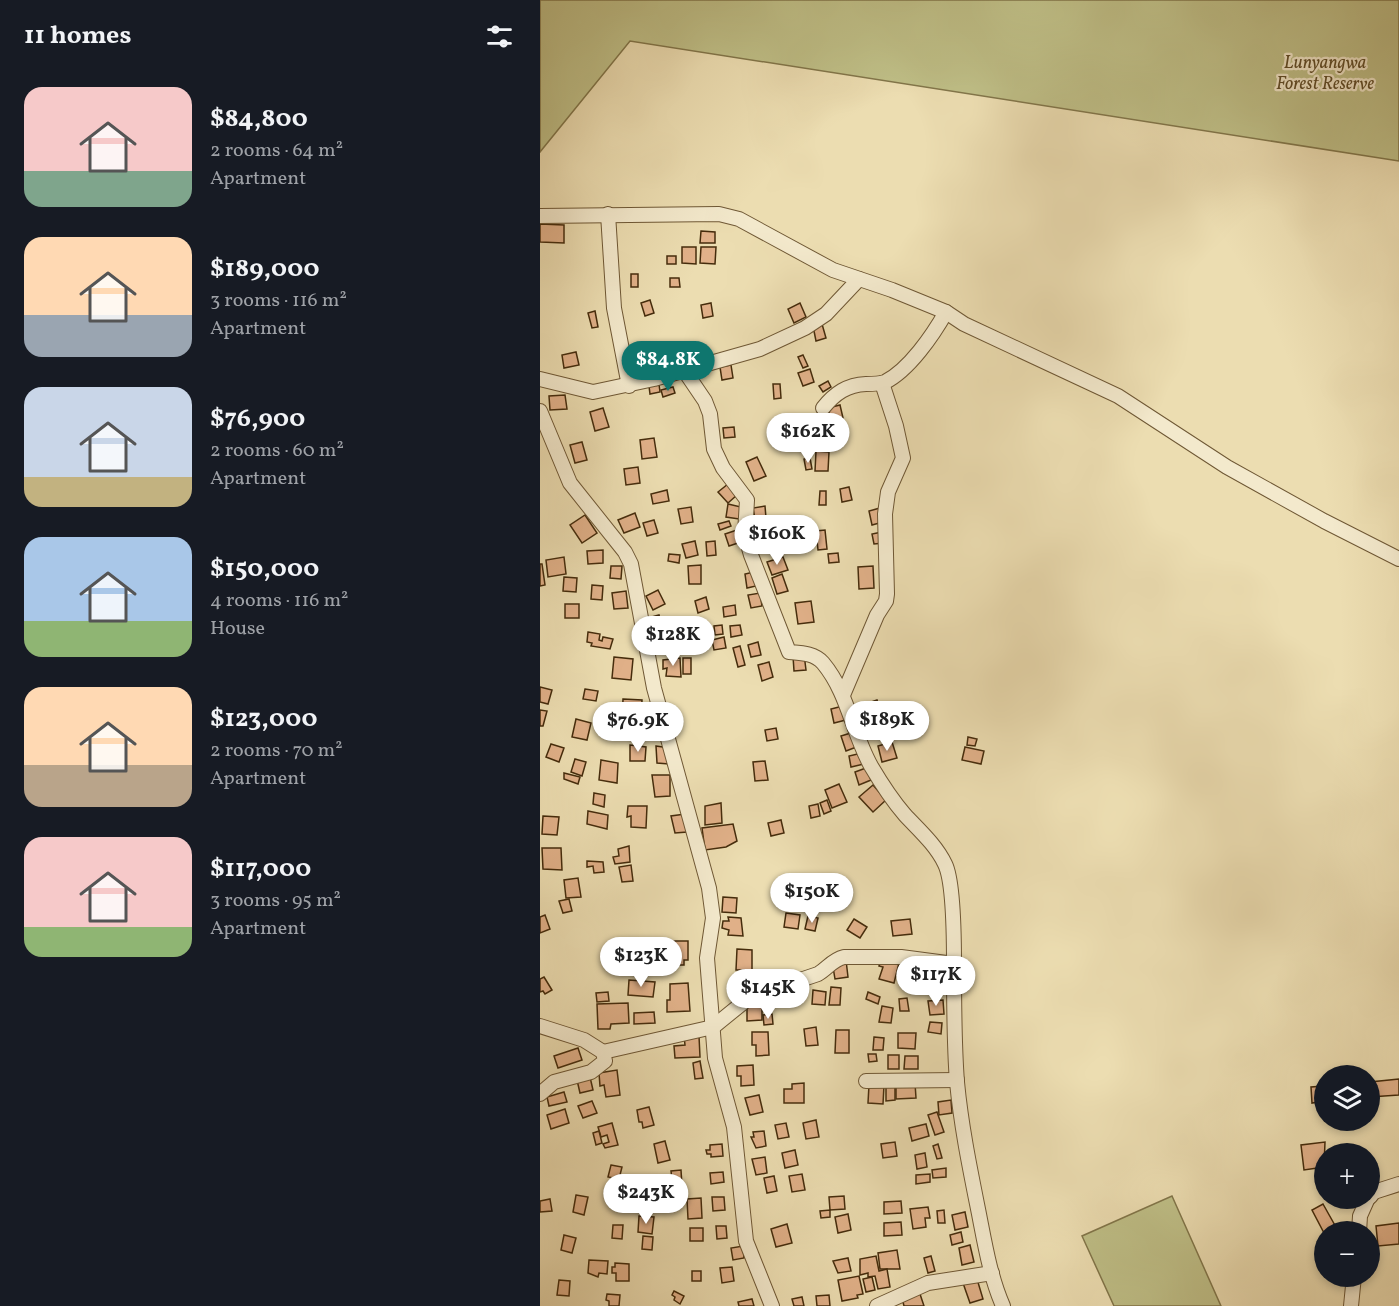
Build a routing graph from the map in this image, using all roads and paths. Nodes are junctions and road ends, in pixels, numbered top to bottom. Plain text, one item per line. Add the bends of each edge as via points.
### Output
1 (608, 214) junction
2 (540, 216) edge
3 (859, 279) junction
4 (946, 312) junction
5 (684, 370) junction
6 (540, 379) edge
7 (882, 383) junction
8 (628, 386) junction
9 (823, 408) dead end
10 (540, 411) edge
11 (1399, 559) edge
12 (843, 695) junction
13 (954, 964) junction
14 (540, 1026) edge
15 (713, 1027) junction
16 (603, 1052) junction
17 (957, 1080) junction
18 (866, 1081) dead end
19 (540, 1094) edge
20 (1399, 1184) edge
21 (1380, 1190) edge
22 (992, 1273) junction
23 (1353, 1287) edge
24 (772, 1306) edge
25 (877, 1306) edge
26 (1003, 1306) edge
27 (1351, 1306) edge

1 - 2 street
1 - 3 street via 719,214 739,219 833,270
1 - 8 street via 614,308
3 - 4 street
3 - 5 street via 826,314 805,328 760,349
4 - 7 street via 913,358
4 - 11 street via 1118,396 1227,467
5 - 8 street
5 - 12 street via 710,414 714,449 723,468 747,500 745,534 789,652 817,658
6 - 8 street via 593,392
7 - 9 street via 841,390
7 - 12 street via 903,458 888,492 885,514 887,594
10 - 15 street via 570,483 631,564 654,688 709,888 713,918 707,958
12 - 13 street via 871,766 946,864 951,880
13 - 15 street via 901,957 843,957 818,974 750,997
13 - 17 street
14 - 16 street via 584,1040
15 - 16 street
15 - 24 street via 715,1058 735,1127 746,1241
16 - 19 street via 605,1061 594,1070 554,1082
17 - 18 street
17 - 22 street via 968,1163
20 - 21 street
22 - 25 street via 928,1283
22 - 26 street
23 - 27 street

